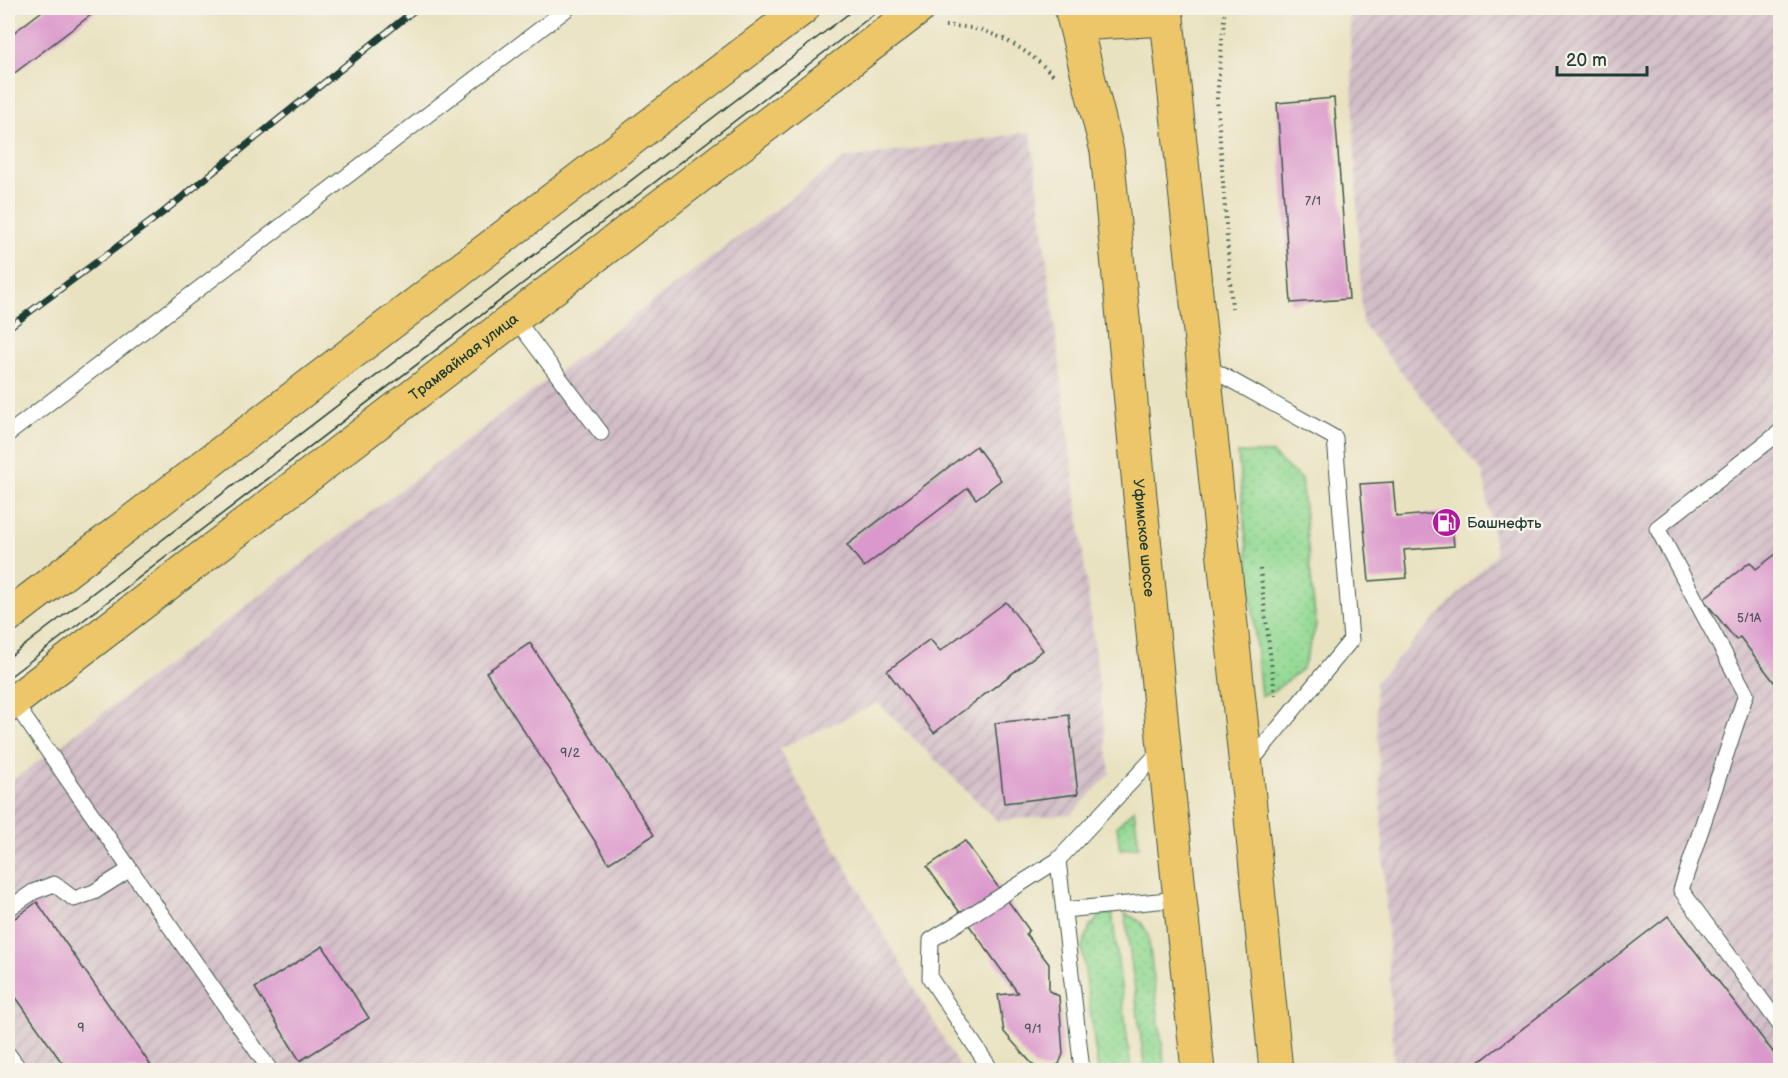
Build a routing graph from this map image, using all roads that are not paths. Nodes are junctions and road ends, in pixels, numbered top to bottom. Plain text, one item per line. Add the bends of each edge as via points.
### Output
1 (568, 8) edge
2 (803, 8) edge
3 (1166, 13) edge
4 (1073, 16) edge
5 (928, 19) edge
6 (514, 317) junction
7 (1204, 365) junction
8 (1780, 432) edge
9 (601, 433) dead end
10 (8, 435) edge
11 (8, 616) edge
12 (10, 704) edge
13 (1164, 747) junction
14 (1246, 766) junction
15 (1058, 860) junction
16 (129, 870) junction
17 (1179, 899) junction
18 (8, 909) edge
19 (1064, 910) junction
20 (1780, 1025) edge
21 (8, 1054) edge
22 (20, 1071) edge
23 (270, 1071) edge
24 (991, 1071) edge
25 (1082, 1071) edge
26 (1198, 1071) edge
27 (1276, 1071) edge

1 - 10 lane
2 - 11 main road
3 - 4 main road
3 - 7 main road
4 - 13 main road, Уфимское шоссе via 1107,151
5 - 6 main road, Трамвайная улица
6 - 9 lane
6 - 12 main road, Трамвайная улица
7 - 14 main road
7 - 14 lane via 1335,438 1351,640
8 - 20 lane via 1657,528 1746,694 1681,890
12 - 16 lane
13 - 15 lane
13 - 17 main road, Уфимское шоссе
14 - 27 main road
15 - 19 lane
15 - 24 lane via 931,940 930,978
16 - 18 lane via 94,892 74,899 54,884
16 - 23 lane
17 - 19 lane
17 - 26 main road, Уфимское шоссе
19 - 25 lane
21 - 22 lane

